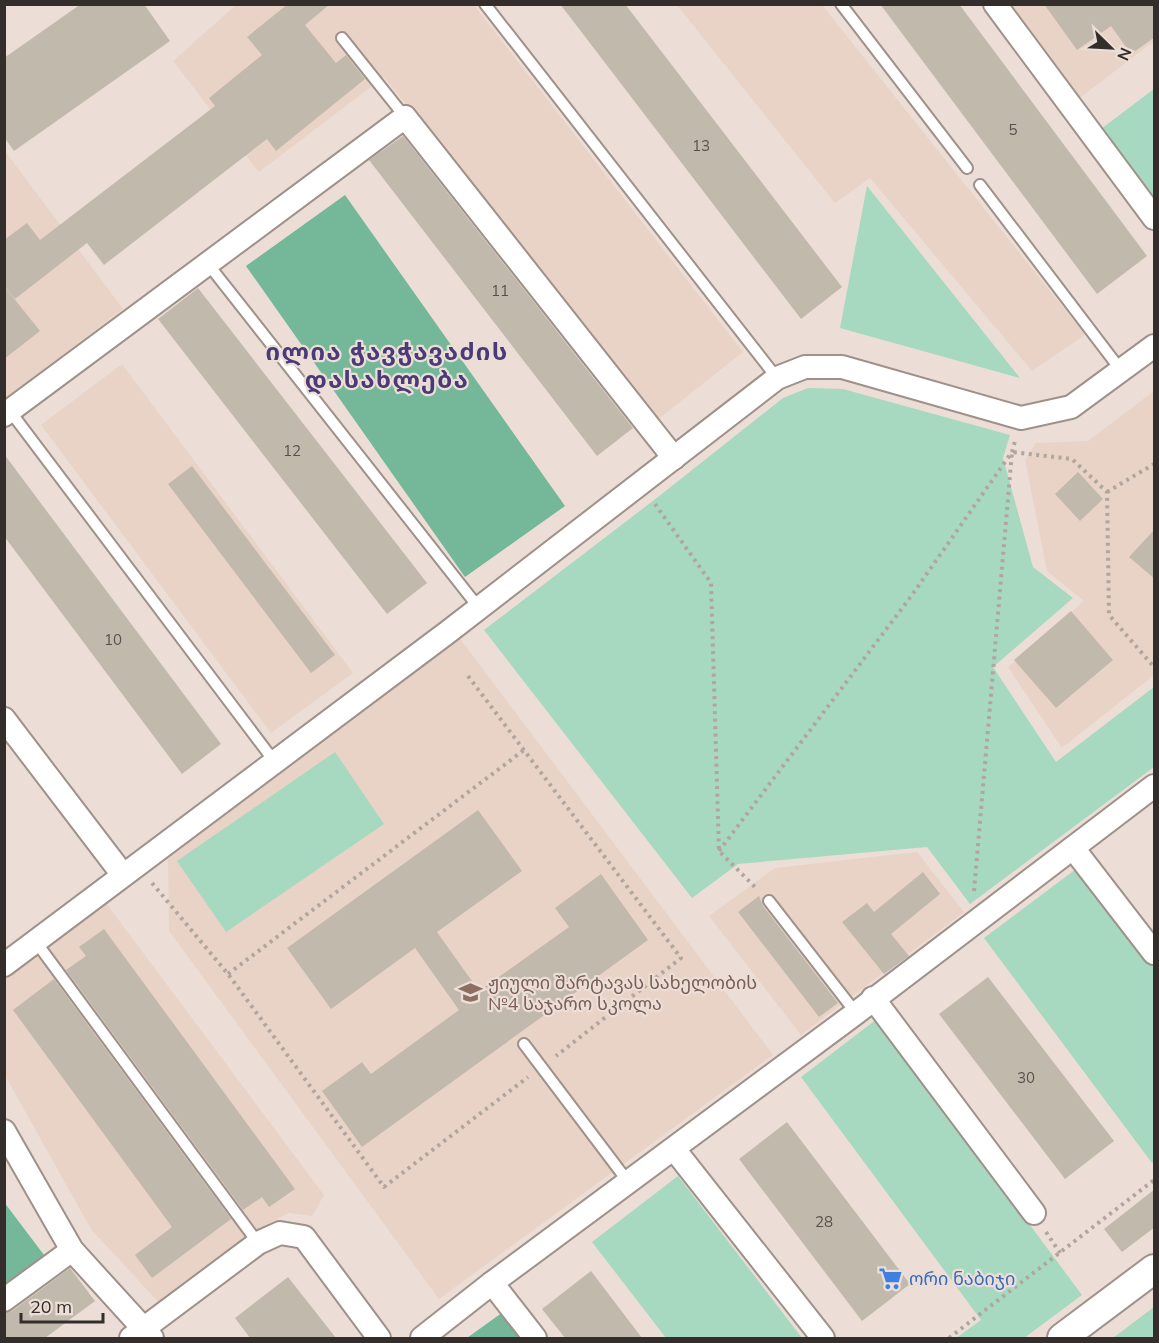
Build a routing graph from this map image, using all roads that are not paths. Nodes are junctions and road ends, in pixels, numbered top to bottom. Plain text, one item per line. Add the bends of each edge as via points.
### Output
1 (485, 4) edge
2 (841, 4) edge
3 (995, 4) edge
4 (342, 38) dead end
5 (405, 117) junction
6 (967, 168) dead end
7 (980, 185) dead end
8 (1155, 218) edge
9 (207, 264) junction
10 (1155, 346) edge
11 (1120, 369) junction
12 (777, 378) junction
13 (7, 413) edge
14 (674, 458) junction
15 (479, 608) junction
16 (4, 719) edge
17 (274, 761) junction
18 (1155, 786) edge
19 (1073, 848) junction
20 (123, 875) junction
21 (769, 901) road end
22 (36, 942) junction
23 (1155, 953) edge
24 (4, 965) edge
25 (865, 1005) junction
26 (524, 1044) dead end
27 (4, 1131) edge
28 (674, 1149) junction
29 (10, 1158) edge
30 (629, 1183) junction
31 (1035, 1214) dead end
32 (258, 1243) junction
33 (72, 1250) junction
34 (1155, 1269) edge
35 (492, 1283) junction
36 (4, 1300) edge
37 (142, 1335) edge
38 (379, 1338) edge
39 (422, 1338) edge
40 (535, 1338) edge
41 (823, 1338) edge
42 (1062, 1338) edge

1 - 12 lane
2 - 6 lane
3 - 8 street
4 - 5 lane
5 - 9 street
5 - 14 street
7 - 11 lane
9 - 13 street
9 - 15 lane
10 - 11 street
11 - 12 street via 1071,407 1022,418 842,367 805,367
12 - 14 street
13 - 17 lane
14 - 15 street
15 - 17 street
16 - 20 street
17 - 20 street
18 - 19 street
19 - 23 street
19 - 25 street
20 - 22 street
21 - 25 lane
22 - 24 street
22 - 32 lane
25 - 28 street
25 - 31 street
26 - 30 lane
27 - 29 street
28 - 30 street
28 - 41 street
29 - 33 street
30 - 35 street
32 - 37 street
32 - 38 street via 280,1233 304,1237
33 - 36 street
33 - 37 street
34 - 42 street
35 - 39 street
35 - 40 street

